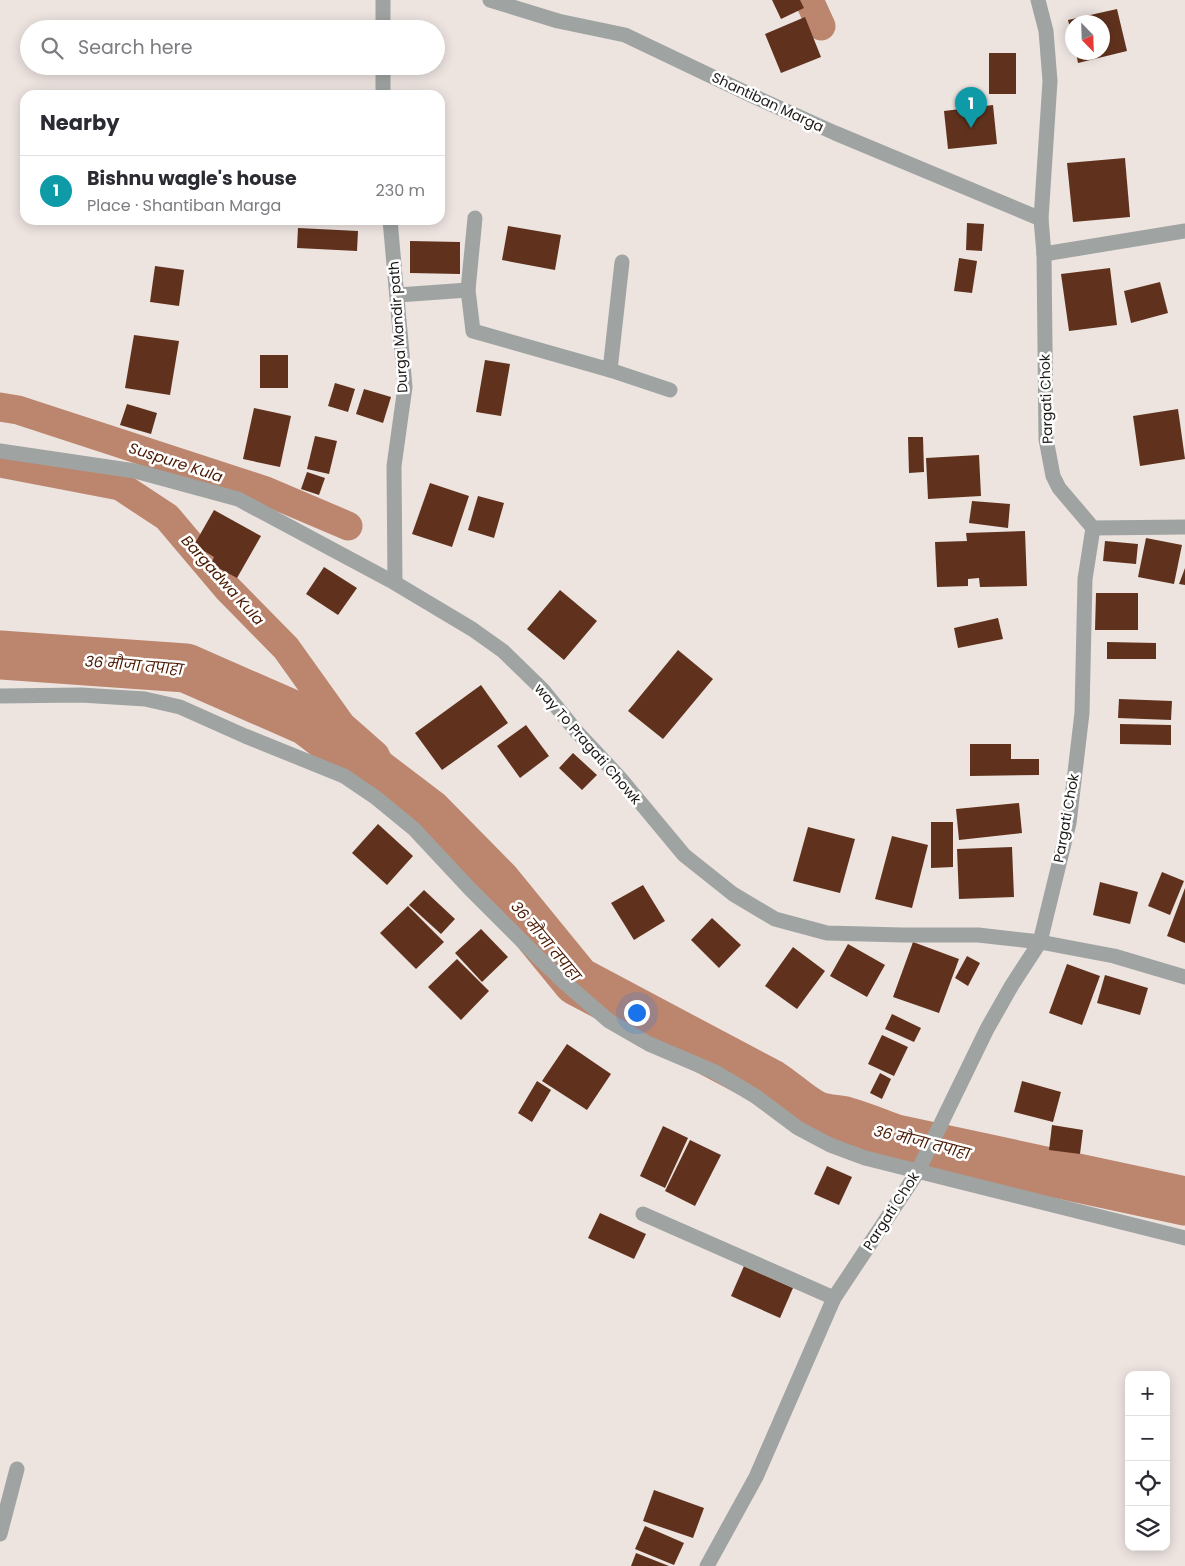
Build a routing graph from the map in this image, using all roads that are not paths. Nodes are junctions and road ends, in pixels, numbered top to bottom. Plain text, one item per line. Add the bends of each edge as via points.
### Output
1 (383, 0) edge
2 (490, 0) edge
3 (1038, 0) edge
4 (383, 20) edge
5 (383, 75) edge
6 (383, 90) edge
7 (474, 218) dead end
8 (1041, 219) junction
9 (391, 225) edge
10 (1185, 231) edge
11 (1044, 254) junction
12 (622, 262) dead end
13 (468, 290) junction
14 (398, 295) junction
15 (610, 370) junction
16 (670, 390) dead end
17 (0, 451) edge
18 (1185, 527) edge
19 (1093, 528) junction
20 (395, 583) junction
21 (0, 696) edge
22 (1040, 942) junction
23 (1185, 977) edge
24 (920, 1168) junction
25 (643, 1214) dead end
26 (1185, 1238) edge
27 (834, 1298) junction
28 (18, 1469) dead end
29 (0, 1534) edge
30 (707, 1566) edge

1 - 4 street
2 - 8 street, Shantiban Marga via 558,21 625,34 834,133
3 - 8 street, Pargati Chok via 1046,31 1050,81
5 - 6 street
7 - 13 street
8 - 11 street, Pargati Chok
9 - 14 street, Durga Mandir path
10 - 11 street
11 - 19 street, Pargati Chok via 1046,439 1053,476 1059,488
12 - 15 street
13 - 14 street
13 - 15 street via 472,331
14 - 20 street, Durga Mandir path via 404,387 394,466
15 - 16 street
17 - 20 street, way To Pragati Chowk via 135,471 238,499
18 - 19 street
19 - 22 street, Pargati Chok via 1085,579 1082,713 1068,823
20 - 22 street, way To Pragati Chowk via 472,629 503,652 542,689 684,856 733,894 775,919 827,933 978,935
21 - 24 street via 82,695 145,699 180,706 344,776 414,829 564,982 609,1021 649,1044 715,1072 798,1128 830,1145 865,1158
22 - 23 street, way To Pragati Chowk via 1114,956
22 - 24 street, Pargati Chok via 987,1029
24 - 26 street
24 - 27 street, Pargati Chok
25 - 27 street
27 - 30 street, Pargati Chok via 756,1477
28 - 29 street

